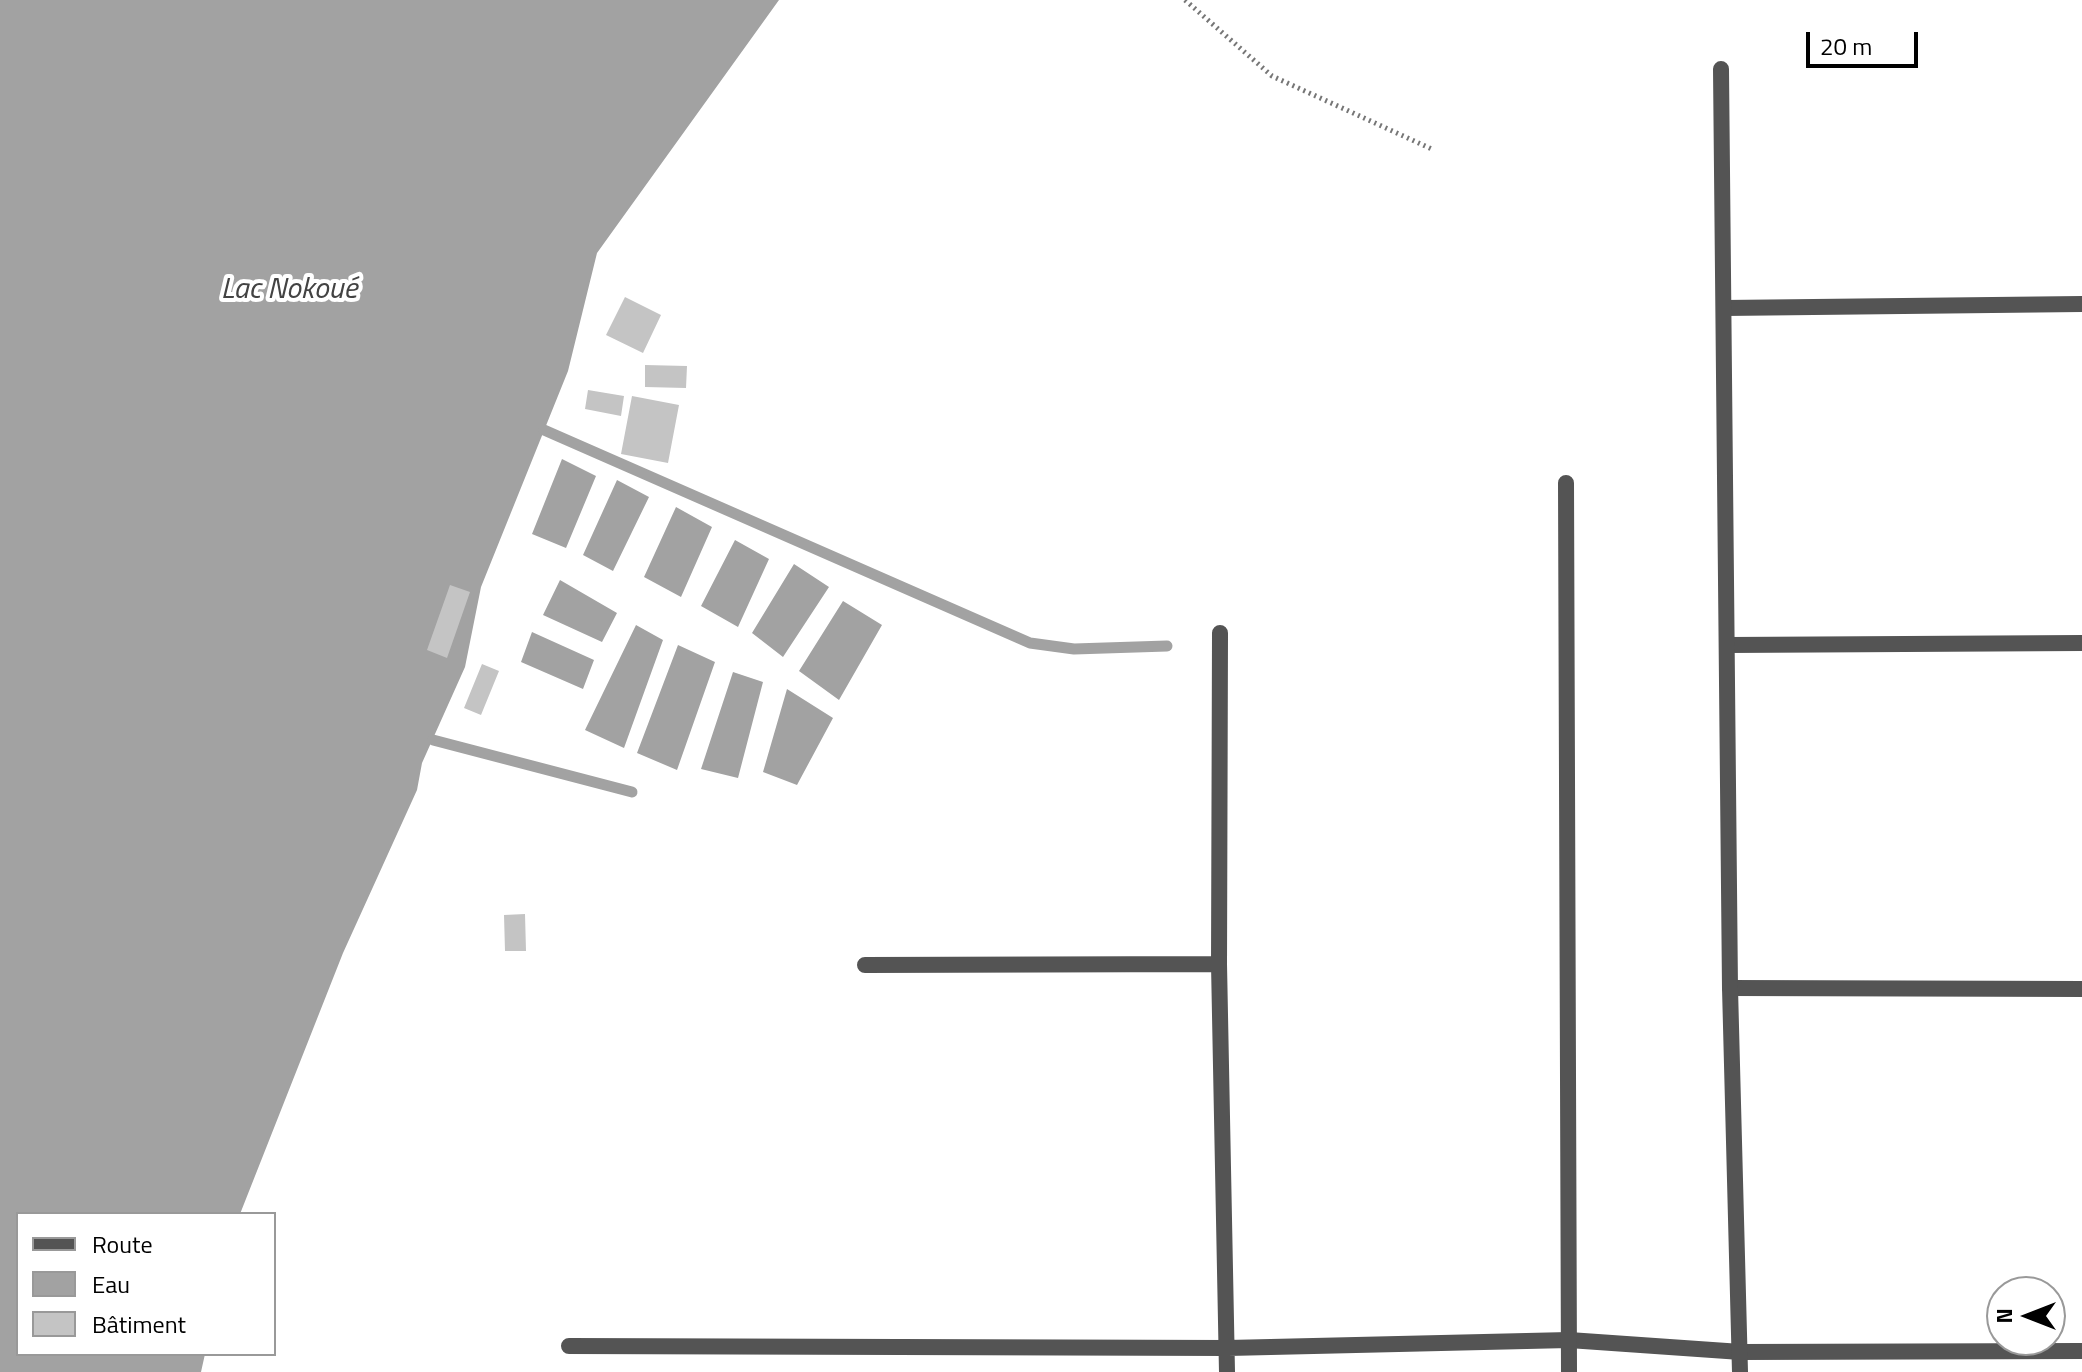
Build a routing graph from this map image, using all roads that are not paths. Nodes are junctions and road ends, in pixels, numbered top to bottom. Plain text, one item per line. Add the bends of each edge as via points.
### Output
1 (1721, 69) dead end
2 (2082, 304) edge
3 (1724, 308) junction
4 (1566, 483) dead end
5 (1220, 633) dead end
6 (2082, 643) edge
7 (1728, 645) junction
8 (1219, 964) junction
9 (865, 965) dead end
10 (1730, 988) junction
11 (2082, 989) edge
12 (1569, 1340) junction
13 (569, 1346) dead end
14 (1228, 1348) junction
15 (2082, 1351) edge
16 (1741, 1352) junction
17 (1227, 1372) edge
18 (1569, 1372) edge
19 (1740, 1372) edge

1 - 3 street
2 - 3 street
3 - 7 street
4 - 12 street
5 - 8 street
6 - 7 street
7 - 10 street
8 - 9 street
8 - 14 street
10 - 11 street
10 - 16 street
12 - 14 street
12 - 16 street
12 - 18 street
13 - 14 street
14 - 17 street
15 - 16 street
16 - 19 street

